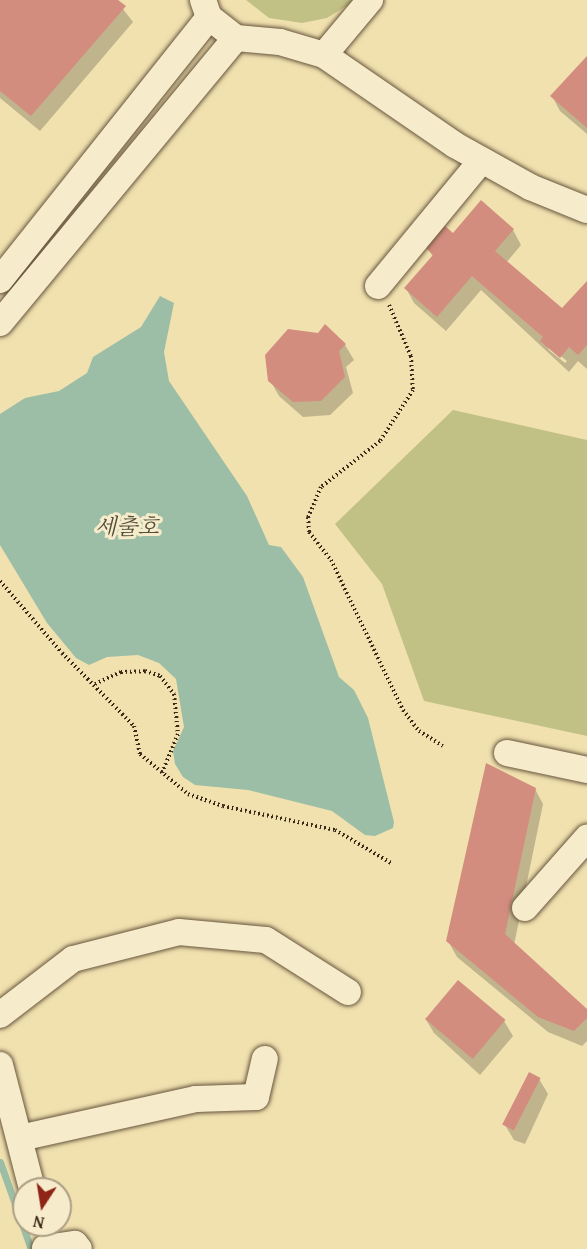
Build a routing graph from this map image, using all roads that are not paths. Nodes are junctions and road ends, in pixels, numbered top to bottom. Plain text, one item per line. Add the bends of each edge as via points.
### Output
1 (370, 0) edge
2 (206, 9) edge
3 (236, 38) junction
4 (324, 55) junction
5 (482, 160) junction
6 (587, 210) edge
7 (0, 280) edge
8 (378, 286) road end
9 (0, 323) edge
10 (507, 753) dead end
11 (587, 770) edge
12 (587, 838) edge
13 (525, 908) dead end
14 (348, 992) dead end
15 (0, 1015) edge
16 (265, 1059) dead end
17 (0, 1065) edge
18 (20, 1138) junction
19 (30, 1177) edge
20 (44, 1241) edge
21 (79, 1249) edge

1 - 4 street
2 - 3 street
2 - 7 street
3 - 4 street via 280,42
3 - 9 street
4 - 5 street via 388,102
5 - 6 street via 530,187
5 - 8 street
10 - 11 street
12 - 13 street
14 - 15 street via 267,940 179,933 74,959
16 - 18 street via 256,1097 196,1099
17 - 18 street
18 - 19 street
20 - 21 street via 75,1244

